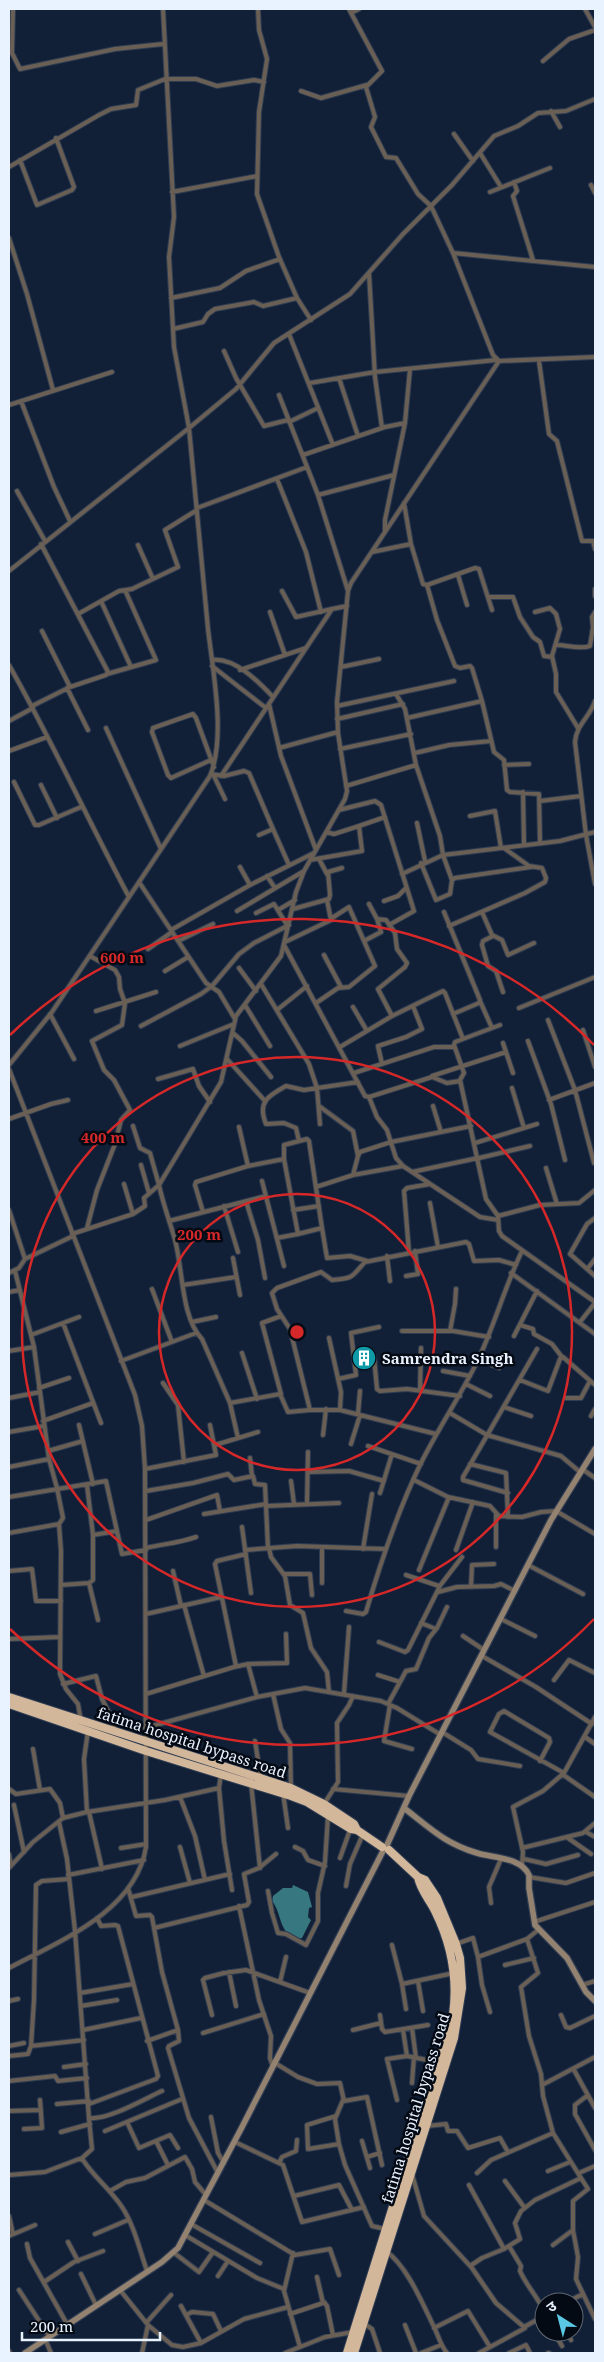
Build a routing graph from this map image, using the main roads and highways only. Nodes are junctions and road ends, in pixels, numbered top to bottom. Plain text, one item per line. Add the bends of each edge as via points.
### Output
1 (595, 1449) edge
2 (9, 1697) edge
3 (9, 1704) edge
4 (146, 1746) junction
5 (200, 1764) junction
6 (404, 1808) junction
7 (357, 1831) junction
8 (385, 1848) junction
9 (418, 1877) junction
10 (594, 1998) edge
11 (458, 2001) junction
12 (421, 2128) junction
13 (382, 2250) junction
14 (364, 2308) junction
15 (25, 2353) edge
16 (347, 2353) edge
17 (354, 2353) edge

1 - 6 main road via 556,1511
2 - 4 highway, fatima hospital bypass road via 113,1731
3 - 4 highway, fatima hospital bypass road via 88,1731
4 - 5 highway, fatima hospital bypass road
5 - 7 highway, fatima hospital bypass road via 307,1802
5 - 7 highway, fatima hospital bypass road via 291,1788 324,1804 354,1824
6 - 8 main road
6 - 10 main road via 440,1837 500,1862 523,1862 529,1877 528,1888 538,1930 566,1958 582,1986
7 - 8 highway, fatima hospital bypass road
8 - 9 highway, fatima hospital bypass road
8 - 15 main road via 224,2163 173,2252
9 - 11 highway, fatima hospital bypass road via 419,1885 442,1924 453,1958
9 - 11 highway, fatima hospital bypass road via 425,1880 437,1898 456,1944 461,1972
11 - 12 highway, fatima hospital bypass road
11 - 12 highway, fatima hospital bypass road via 454,2038
12 - 13 highway, fatima hospital bypass road via 411,2171
12 - 13 highway, fatima hospital bypass road via 385,2229
13 - 14 highway, fatima hospital bypass road
14 - 16 highway, fatima hospital bypass road
14 - 17 highway, fatima hospital bypass road

